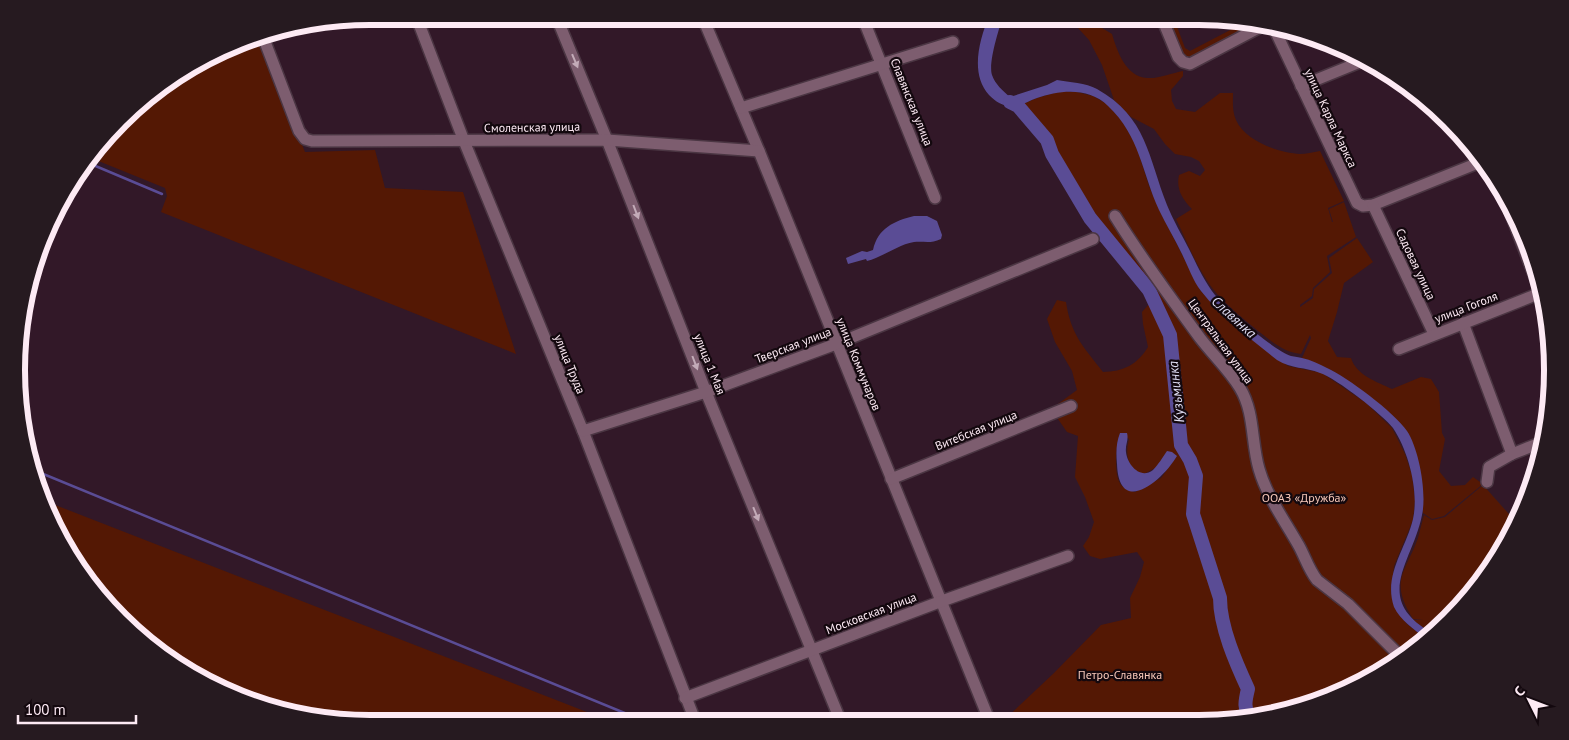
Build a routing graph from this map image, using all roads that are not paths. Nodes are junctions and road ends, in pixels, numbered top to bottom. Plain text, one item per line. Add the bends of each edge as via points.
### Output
1 (419, 25) edge
2 (560, 25) edge
3 (706, 25) edge
4 (866, 25) edge
5 (1166, 25) edge
6 (1257, 30) edge
7 (1275, 34) edge
8 (265, 41) edge
9 (953, 42) dead end
10 (1357, 64) edge
11 (882, 65) junction
12 (1301, 86) junction
13 (741, 108) junction
14 (607, 140) junction
15 (464, 142) junction
16 (759, 151) junction
17 (1476, 164) edge
18 (935, 198) dead end
19 (1373, 205) junction
20 (1115, 216) dead end
21 (1092, 239) dead end
22 (1535, 295) edge
23 (1463, 323) junction
24 (1434, 334) junction
25 (836, 344) junction
26 (1399, 349) dead end
27 (706, 392) junction
28 (1071, 406) dead end
29 (583, 431) junction
30 (1535, 445) edge
31 (1512, 454) junction
32 (891, 479) junction
33 (1487, 482) dead end
34 (1068, 556) dead end
35 (942, 602) junction
36 (812, 651) junction
37 (1397, 653) edge
38 (685, 698) junction
39 (692, 715) edge
40 (838, 715) edge
41 (987, 715) edge

1 - 15 street, улица Труда
2 -> 14 street, улица 1 Мая
3 - 13 street, улица Коммунаров
4 - 11 street, Славянская улица
5 - 6 street via 1178,57 1190,64
7 - 12 street, улица Карла Маркса
8 - 15 street, Смоленская улица via 305,139 312,142
9 - 11 street
10 - 12 street
11 - 13 street
11 - 18 street, Славянская улица
12 - 19 street, улица Карла Маркса via 1357,203
13 - 16 street, улица Коммунаров
14 - 15 street, Смоленская улица
14 - 16 street, Смоленская улица
14 -> 27 street, улица 1 Мая
15 - 29 street, улица Труда
16 - 25 street, улица Коммунаров
17 - 19 street
19 - 24 street, Садовая улица
20 - 37 street, Центральная улица via 1201,339 1240,388 1252,421 1262,478 1313,575 1348,604
21 - 25 street, Тверская улица
22 - 23 street, улица Гоголя
23 - 24 street, улица Гоголя
23 - 31 street
24 - 26 street, улица Гоголя
25 - 27 street, Тверская улица
25 - 32 street, улица Коммунаров
27 - 29 street, Тверская улица
27 -> 36 street, улица 1 Мая
28 - 32 street, Витебская улица
29 - 38 street, улица Труда
30 - 31 street
31 - 33 street via 1490,468
32 - 35 street, улица Коммунаров
34 - 35 street, Московская улица
35 - 36 street, Московская улица
35 - 41 street, улица Коммунаров
36 - 38 street, Московская улица
36 - 40 street, улица 1 Мая
38 - 39 street, улица Труда

